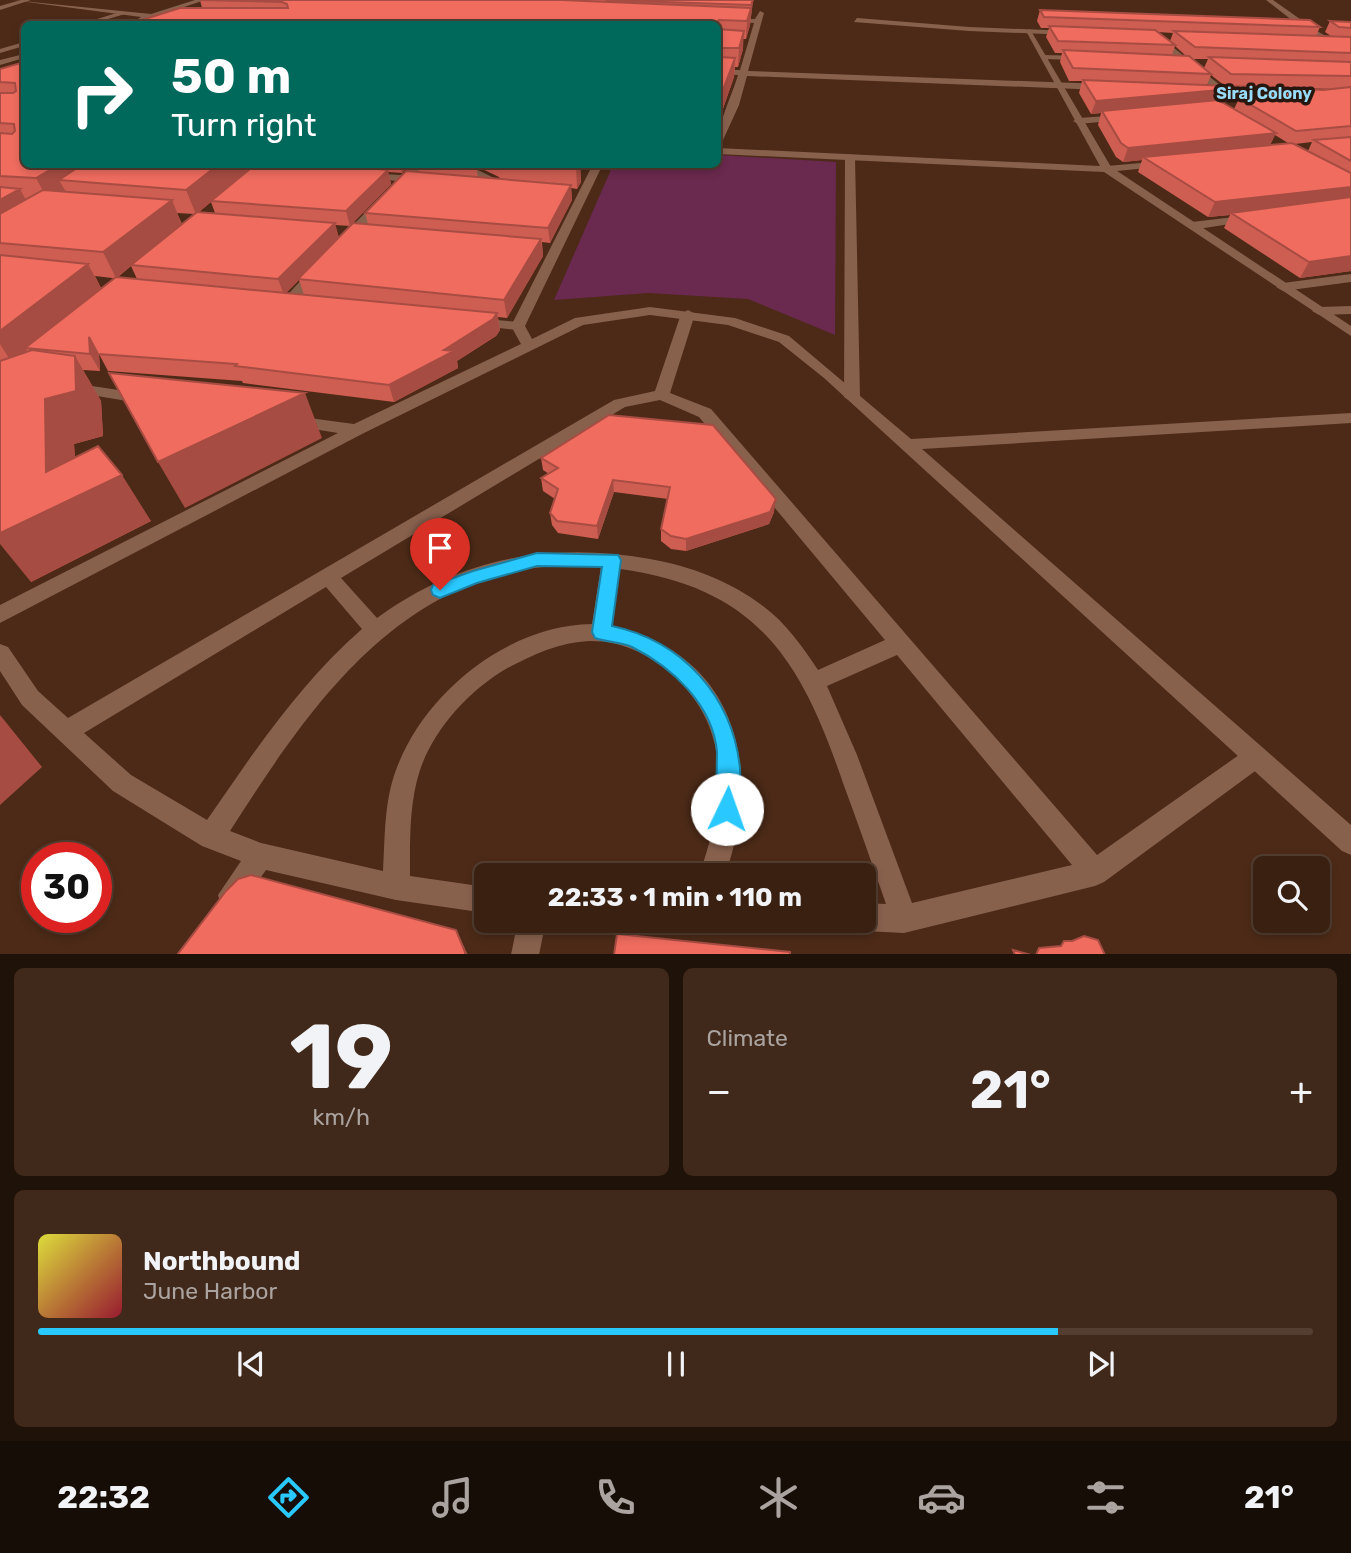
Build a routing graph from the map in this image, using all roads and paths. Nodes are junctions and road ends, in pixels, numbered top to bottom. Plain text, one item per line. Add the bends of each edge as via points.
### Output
1 (22, 0) edge
2 (202, 0) edge
3 (218, 0) edge
4 (1269, 0) edge
5 (0, 8) edge
6 (123, 13) junction
7 (155, 20) junction
8 (722, 20) edge
9 (857, 20) dead end
10 (95, 21) edge
11 (147, 21) edge
12 (1030, 31) junction
13 (1085, 33) edge
14 (1143, 33) edge
15 (1154, 37) junction
16 (1167, 37) edge
17 (1318, 43) edge
18 (741, 44) edge
19 (1332, 44) junction
20 (1351, 44) edge
21 (21, 45) edge
22 (752, 45) junction
23 (0, 51) edge
24 (1351, 54) edge
25 (21, 56) edge
26 (1044, 57) junction
27 (1096, 59) edge
28 (0, 63) edge
29 (1175, 63) edge
30 (1188, 64) junction
31 (1202, 64) edge
32 (21, 65) edge
33 (0, 72) edge
34 (721, 72) edge
35 (744, 73) junction
36 (1061, 85) junction
37 (1111, 87) edge
38 (1210, 91) edge
39 (1222, 92) junction
40 (1253, 104) edge
41 (1133, 116) edge
42 (1078, 121) junction
43 (721, 131) edge
44 (721, 151) edge
45 (850, 157) junction
46 (1172, 163) edge
47 (264, 168) edge
48 (283, 168) edge
49 (416, 168) edge
50 (466, 168) edge
51 (595, 168) edge
52 (291, 169) edge
53 (1107, 169) junction
54 (355, 174) edge
55 (406, 178) junction
56 (432, 181) edge
57 (246, 182) edge
58 (472, 185) edge
59 (1258, 217) edge
60 (1192, 226) junction
61 (351, 234) junction
62 (364, 235) edge
63 (339, 239) edge
64 (323, 264) edge
65 (1351, 278) edge
66 (1283, 287) junction
67 (287, 304) edge
68 (1351, 310) edge
69 (1319, 311) junction
70 (688, 314) junction
71 (464, 321) edge
72 (518, 326) junction
73 (1351, 332) edge
74 (529, 346) junction
75 (59, 386) edge
76 (662, 396) junction
77 (852, 397) junction
78 (167, 402) edge
79 (275, 418) edge
80 (1351, 418) edge
81 (356, 430) junction
82 (905, 446) junction
83 (612, 560) junction
84 (327, 575) junction
85 (0, 615) edge
86 (375, 630) junction
87 (601, 632) junction
88 (901, 643) junction
89 (0, 653) edge
90 (814, 682) junction
91 (66, 731) junction
92 (1254, 758) junction
93 (211, 836) junction
94 (1351, 842) edge
95 (261, 856) junction
96 (717, 863) edge
97 (1095, 873) junction
98 (396, 887) junction
99 (474, 898) edge
100 (219, 911) edge
101 (876, 918) edge
102 (904, 919) junction
103 (529, 933) edge
104 (525, 954) edge

1 - 5 street
1 - 6 street
2 - 7 street
3 - 7 street
4 - 19 street
6 - 7 street
6 - 10 street
7 - 11 street
8 - 22 street via 759,17
9 - 12 street
12 - 13 street
12 - 26 street
14 - 15 street
15 - 16 street
15 - 30 street
17 - 19 street
18 - 22 street
19 - 20 street
19 - 24 street
21 - 23 street
22 - 35 street
25 - 28 street
26 - 27 street
26 - 36 street
29 - 30 street
30 - 31 street
30 - 39 street
32 - 33 street
34 - 35 street
35 - 36 street
35 - 43 street
36 - 37 street
36 - 42 street
38 - 39 street
39 - 40 street via 1315,96
41 - 42 street
42 - 53 street
44 - 45 street
45 - 53 street
45 - 77 street
46 - 53 street
47 - 57 street
48 - 52 street
49 - 55 street
50 - 58 street via 517,189
51 - 72 street via 549,250
53 - 60 street
54 - 55 street
55 - 56 street
55 - 61 street
59 - 60 street
60 - 66 street
61 - 62 street
61 - 63 street
64 - 67 street
65 - 66 street
66 - 69 street
68 - 69 street
69 - 73 street
70 - 74 street via 650,311 580,321
70 - 76 street
70 - 77 street via 730,321 784,339
71 - 72 street
72 - 74 street
74 - 81 street
75 - 78 street
76 - 84 street via 620,403
76 - 88 street via 705,413
77 - 82 street
79 - 81 street
80 - 82 street
81 - 85 street
82 - 92 street
83 - 86 street via 537,559 506,567 440,590
83 - 87 street
83 - 90 street via 692,575 727,593 760,614 787,642
84 - 86 street
84 - 91 street
86 - 93 street via 325,678 280,734
87 - 96 street via 634,639 667,659 695,682 712,708 727,743 730,789
87 - 98 street via 564,636 499,663 460,690 423,736 407,772 400,809
88 - 90 street
88 - 97 street
89 - 91 street via 30,698
90 - 102 street
91 - 93 street via 122,783
92 - 94 street
92 - 97 street
93 - 95 street
95 - 98 street
95 - 100 street
97 - 102 street
98 - 99 street
101 - 102 street
103 - 104 street

